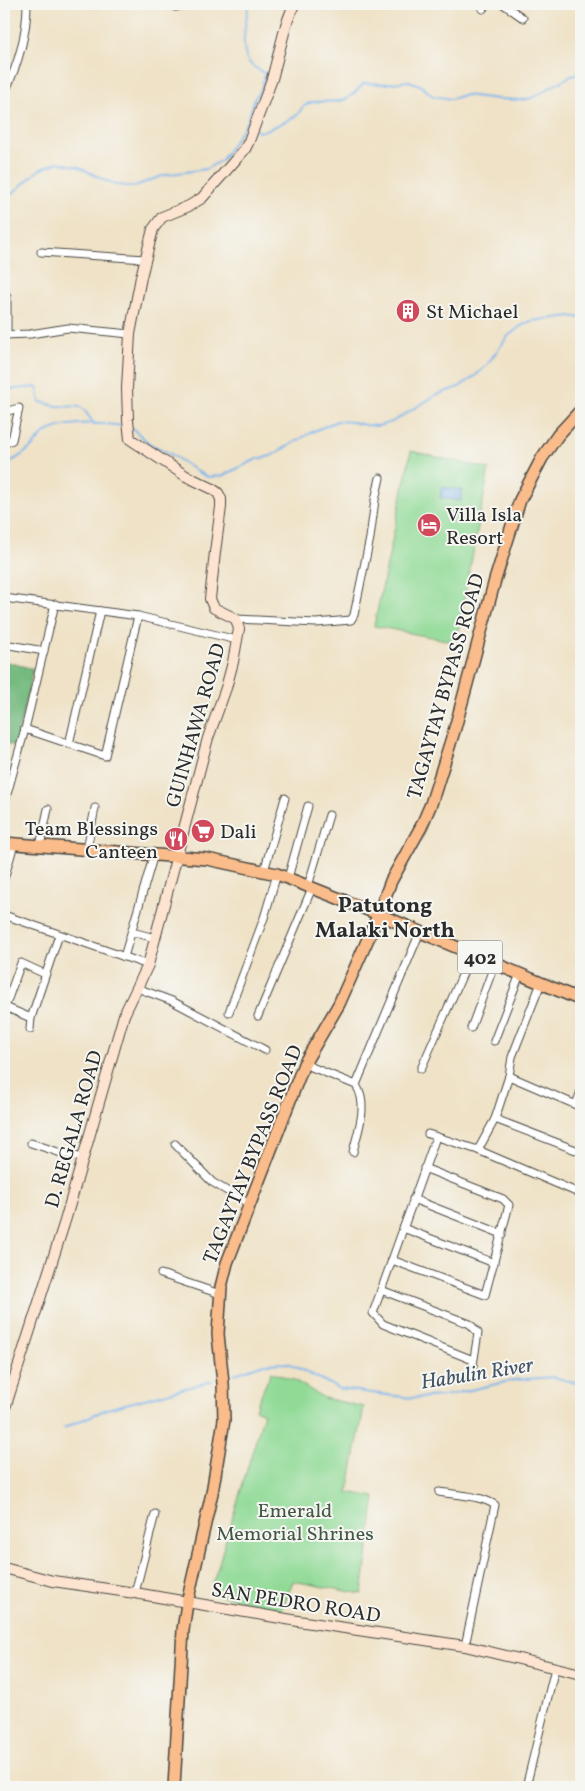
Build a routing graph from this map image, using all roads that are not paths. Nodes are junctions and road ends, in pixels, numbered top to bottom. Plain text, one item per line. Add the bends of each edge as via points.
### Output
1 (27, 4) edge
2 (188, 4) edge
3 (294, 4) edge
4 (503, 4) edge
5 (175, 7) dead end
6 (523, 18) dead end
7 (4, 94) edge
8 (41, 252) dead end
9 (145, 259) junction
10 (7, 296) dead end
11 (6, 334) edge
12 (130, 334) junction
13 (581, 410) edge
14 (4, 412) edge
15 (4, 444) edge
16 (380, 478) dead end
17 (4, 598) edge
18 (55, 604) junction
19 (100, 611) junction
20 (138, 616) junction
21 (236, 619) junction
22 (236, 640) junction
23 (4, 644) edge
24 (44, 650) junction
25 (24, 729) junction
26 (69, 744) junction
27 (285, 798) dead end
28 (4, 805) edge
29 (308, 806) dead end
30 (95, 808) dead end
31 (48, 809) dead end
32 (329, 815) dead end
33 (9, 843) edge
34 (40, 846) junction
35 (87, 849) junction
36 (154, 854) junction
37 (177, 856) junction
38 (264, 871) junction
39 (282, 876) junction
40 (4, 879) edge
41 (310, 887) junction
42 (378, 914) junction
43 (4, 915) edge
44 (132, 932) junction
45 (420, 932) junction
46 (59, 935) junction
47 (155, 938) junction
48 (472, 954) junction
49 (124, 957) junction
50 (496, 964) junction
51 (148, 965) junction
52 (45, 974) junction
53 (520, 974) junction
54 (541, 983) junction
55 (137, 988) junction
56 (581, 1000) edge
57 (229, 1012) dead end
58 (258, 1016) dead end
59 (31, 1018) junction
60 (471, 1028) dead end
61 (30, 1029) dead end
62 (494, 1041) dead end
63 (265, 1050) dead end
64 (304, 1064) junction
65 (421, 1069) dead end
66 (509, 1076) junction
67 (356, 1085) junction
68 (581, 1091) edge
69 (579, 1106) edge
70 (495, 1119) junction
71 (428, 1134) dead end
72 (436, 1137) junction
73 (31, 1143) dead end
74 (175, 1144) dead end
75 (478, 1150) junction
76 (352, 1152) dead end
77 (581, 1152) edge
78 (83, 1158) junction
79 (424, 1168) junction
80 (581, 1194) edge
81 (413, 1199) junction
82 (249, 1204) junction
83 (403, 1228) junction
84 (502, 1234) junction
85 (392, 1260) junction
86 (494, 1263) junction
87 (161, 1274) dead end
88 (381, 1290) junction
89 (220, 1294) junction
90 (473, 1360) junction
91 (471, 1378) dead end
92 (4, 1411) edge
93 (439, 1492) dead end
94 (155, 1514) dead end
95 (4, 1568) edge
96 (135, 1593) junction
97 (187, 1603) junction
98 (465, 1646) junction
99 (555, 1668) junction
100 (581, 1674) edge
101 (174, 1787) edge
102 (526, 1787) edge

1 - 7 street via 25,35
2 - 5 street
3 - 9 street, GUINHAWA ROAD via 272,79 244,149 208,192 189,206 162,217 153,229
4 - 6 street
8 - 9 street
9 - 12 street, GUINHAWA ROAD
10 - 11 street
11 - 12 street via 68,328
12 - 21 street, GUINHAWA ROAD via 126,388 130,439 218,493 222,507 210,599 214,608
13 - 42 main road, TAGAYTAY BYPASS ROAD via 546,452 520,500 435,793
14 - 15 street via 19,408 12,440
16 - 21 street via 351,620 316,623
17 - 18 street
18 - 19 street
18 - 24 street
19 - 20 street
19 - 26 street
20 - 22 street
20 - 26 street via 105,756
21 - 22 street, GUINHAWA ROAD via 239,630
22 - 37 street, GUINHAWA ROAD via 226,688 208,738
23 - 24 street
24 - 25 street
25 - 26 street
25 - 28 street
27 - 38 street
29 - 39 street
30 - 35 street
31 - 34 street
32 - 41 street
33 - 34 main road, 402
33 - 40 street
34 - 35 main road, 402
35 - 36 main road, 402
36 - 37 main road, 402
36 - 44 street
37 - 38 main road, 402
37 - 47 street, D. REGALA ROAD
38 - 39 main road, 402
39 - 41 main road, 402
39 - 57 street
41 - 42 main road, 402
41 - 58 street
42 - 45 main road, 402
42 - 64 main road, TAGAYTAY BYPASS ROAD via 339,1004
43 - 46 street
44 - 47 street
44 - 49 street
45 - 48 main road, 402
45 - 67 street
46 - 49 street
46 - 52 street
47 - 51 street, D. REGALA ROAD
48 - 50 main road, 402
48 - 65 street
49 - 51 street
50 - 53 main road, 402
50 - 60 street
51 - 55 street, D. REGALA ROAD
52 - 59 street
52 - 59 street via 21,964 6,1007
53 - 54 main road, 402
53 - 62 street
54 - 56 main road, 402
54 - 66 street via 512,1057
55 - 63 street via 172,1000
55 - 78 street, D. REGALA ROAD via 124,1015
59 - 61 street
64 - 67 street
64 - 82 main road, TAGAYTAY BYPASS ROAD
66 - 69 street
66 - 70 street
67 - 76 street via 361,1093 362,1113
68 - 69 street
70 - 75 street
70 - 77 street
71 - 72 street
72 - 75 street
72 - 79 street
73 - 78 street
74 - 82 street via 212,1182
75 - 80 street
78 - 92 street, D. REGALA ROAD via 66,1221
79 - 81 street
79 - 84 street via 504,1199 509,1205
81 - 83 street
81 - 84 street
82 - 89 main road, TAGAYTAY BYPASS ROAD via 227,1263
83 - 85 street
83 - 86 street
84 - 86 street
85 - 86 street via 485,1295
85 - 88 street
87 - 89 street
88 - 90 street via 470,1324 478,1333
88 - 90 street via 373,1313 383,1324
89 - 97 main road, TAGAYTAY BYPASS ROAD via 218,1334 224,1420 212,1493
90 - 91 street
93 - 98 street via 476,1498 495,1505
94 - 96 street
95 - 96 street, SAN PEDRO ROAD via 53,1581
96 - 97 street, SAN PEDRO ROAD
97 - 98 street, SAN PEDRO ROAD
97 - 101 main road, TAGAYTAY BYPASS ROAD
98 - 99 street, SAN PEDRO ROAD
99 - 100 street, SAN PEDRO ROAD
99 - 102 street

